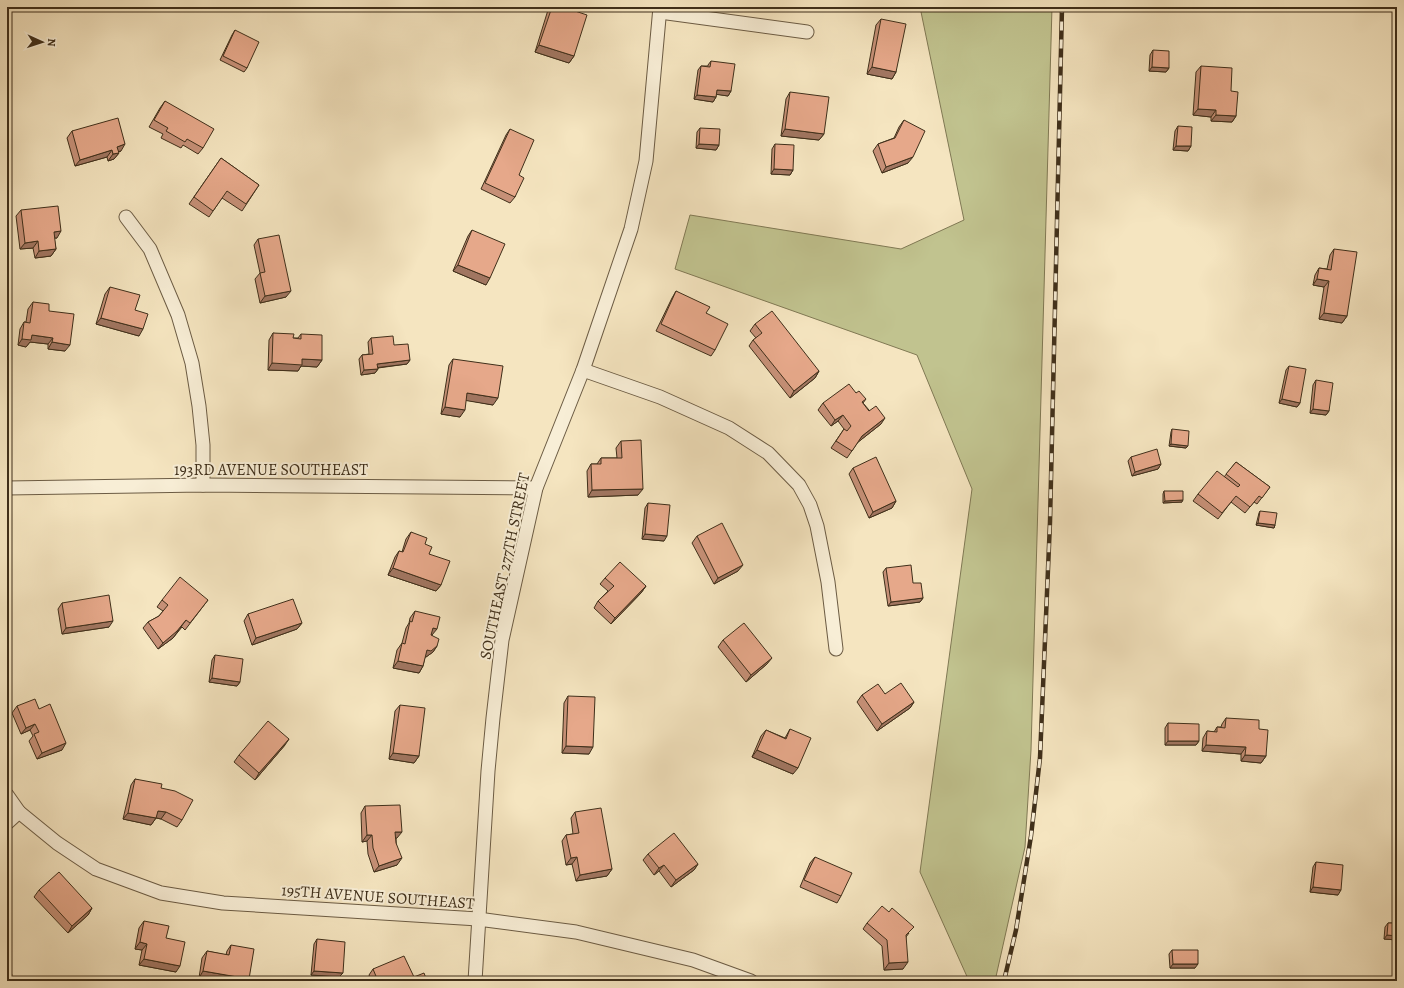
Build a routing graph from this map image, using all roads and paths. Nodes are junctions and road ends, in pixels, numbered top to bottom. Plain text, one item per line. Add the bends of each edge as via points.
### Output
1 (660, 10) edge
2 (807, 32) dead end
3 (126, 217) dead end
4 (583, 370) junction
5 (203, 485) junction
6 (7, 488) edge
7 (536, 488) junction
8 (836, 650) dead end
9 (7, 795) edge
10 (19, 812) junction
11 (7, 823) edge
12 (478, 919) junction
13 (475, 981) edge
14 (751, 981) edge

1 - 2 street
1 - 4 street, SOUTHEAST 277TH STREET via 646,162 631,229
3 - 5 street via 150,249 178,315 192,363 202,437
4 - 7 street, SOUTHEAST 277TH STREET
4 - 8 street via 660,397 729,428 768,453 799,485 810,505 817,526 828,582
5 - 6 street, 193RD AVENUE SOUTHEAST
5 - 7 street, 193RD AVENUE SOUTHEAST
7 - 12 street, SOUTHEAST 277TH STREET via 502,640 489,756
9 - 10 street, 195TH AVENUE SOUTHEAST
10 - 11 street
10 - 12 street, 195TH AVENUE SOUTHEAST via 57,843 96,869 161,893 223,903
12 - 13 street, SOUTHEAST 277TH STREET
12 - 14 street, 195TH AVENUE SOUTHEAST via 576,932 693,960

